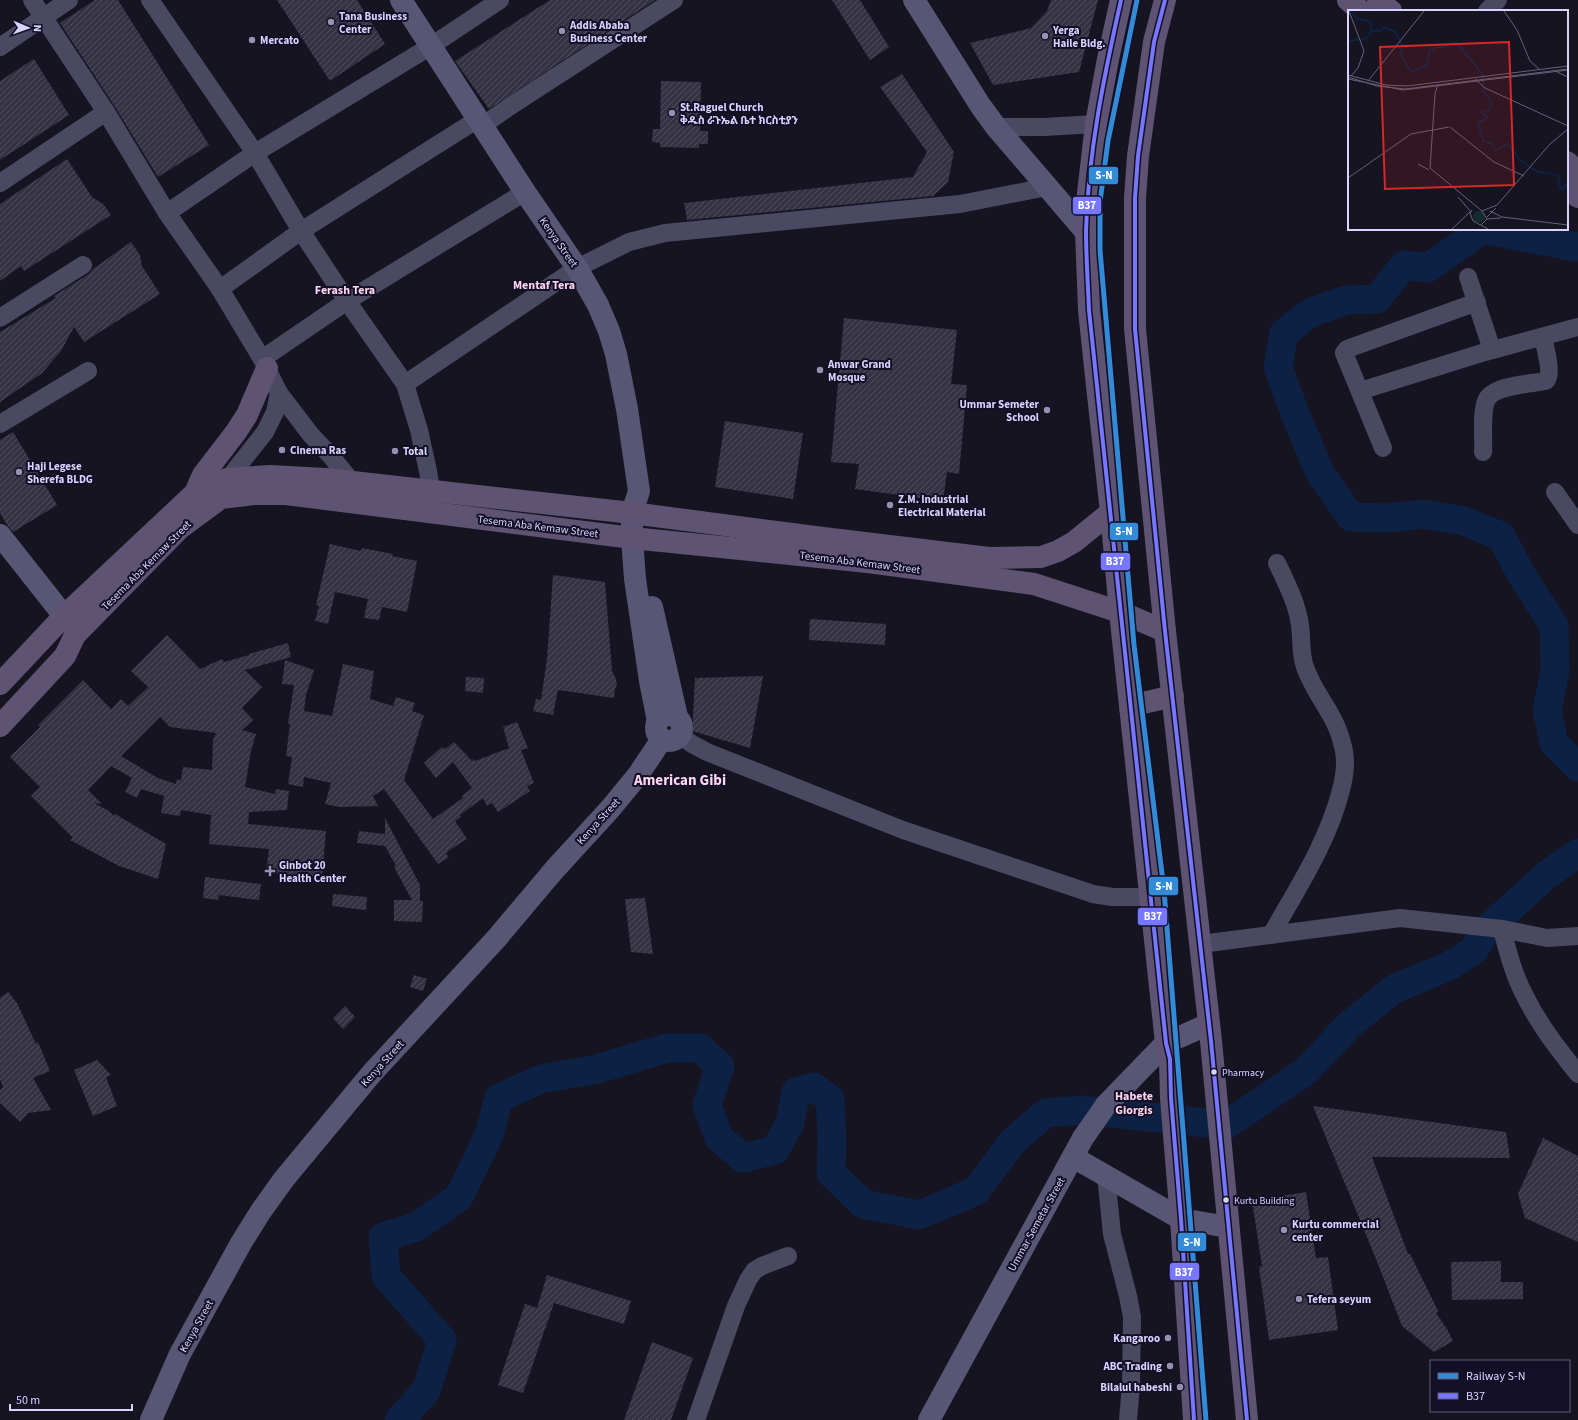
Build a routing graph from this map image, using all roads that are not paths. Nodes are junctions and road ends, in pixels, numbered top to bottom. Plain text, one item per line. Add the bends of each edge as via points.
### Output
1 (32, 0) edge
2 (69, 0) edge
3 (150, 0) edge
4 (401, 0) edge
5 (500, 0) edge
6 (674, 0) edge
7 (914, 0) edge
8 (1121, 0) edge
9 (1165, 0) edge
10 (1348, 0) edge
11 (1378, 0) edge
12 (1498, 0) edge
13 (1360, 10) edge
14 (1390, 10) edge
15 (1488, 10) edge
16 (43, 18) junction
17 (431, 46) junction
18 (0, 47) edge
19 (106, 112) junction
20 (480, 123) junction
21 (1096, 124) junction
22 (996, 127) junction
23 (255, 153) junction
24 (1568, 163) edge
25 (1578, 172) edge
26 (0, 183) edge
27 (1047, 187) junction
28 (1568, 189) edge
29 (525, 192) junction
30 (1578, 197) edge
31 (167, 213) junction
32 (301, 231) junction
33 (1086, 232) junction
34 (83, 265) dead end
35 (577, 268) junction
36 (1468, 277) dead end
37 (220, 289) junction
38 (347, 301) junction
39 (1477, 302) junction
40 (0, 318) edge
41 (1578, 327) edge
42 (1543, 336) junction
43 (1492, 350) junction
44 (264, 364) junction
45 (88, 371) dead end
46 (404, 384) junction
47 (1360, 391) junction
48 (279, 393) junction
49 (0, 424) edge
50 (1383, 448) dead end
51 (1483, 452) dead end
52 (352, 482) junction
53 (224, 489) junction
54 (431, 490) junction
55 (1555, 492) dead end
56 (195, 494) junction
57 (428, 512) junction
58 (1111, 512) junction
59 (638, 514) junction
60 (1578, 525) edge
61 (0, 535) edge
62 (638, 539) junction
63 (1278, 562) dead end
64 (1120, 612) junction
65 (64, 616) junction
66 (1165, 630) junction
67 (75, 635) junction
68 (0, 684) edge
69 (1173, 696) junction
70 (1130, 706) junction
71 (0, 726) edge
72 (669, 728) junction
73 (1151, 897) junction
74 (1502, 929) junction
75 (1272, 935) junction
76 (1578, 936) edge
77 (1201, 944) junction
78 (1209, 1024) junction
79 (1166, 1043) junction
80 (1578, 1074) edge
81 (1073, 1157) junction
82 (1106, 1176) junction
83 (1181, 1219) junction
84 (1228, 1227) junction
85 (788, 1256) dead end
86 (151, 1420) edge
87 (696, 1420) edge
88 (929, 1420) edge
89 (1128, 1420) edge
90 (1194, 1420) edge
91 (1247, 1420) edge

1 - 16 street
2 - 16 street
3 - 23 street
4 - 17 main road, Kenya Street
5 - 17 street
6 - 20 street
7 - 22 main road
8 - 21 main road
9 - 66 main road via 1154,42 1138,156 1134,280 1140,388
10 - 13 main road
11 - 14 main road
12 - 15 street
16 - 18 street
16 - 19 street
17 - 20 main road, Kenya Street
17 - 23 street
19 - 26 street
19 - 31 street
20 - 29 main road, Kenya Street
20 - 32 street
21 - 22 street
21 - 33 main road
22 - 27 main road
23 - 31 street
23 - 32 street
24 - 25 main road
27 - 33 main road
27 - 35 street via 960,204 665,233 629,242
28 - 30 main road
29 - 35 main road, Kenya Street
29 - 38 street
31 - 37 street
32 - 37 street
32 - 38 street
33 - 58 main road via 1089,310
34 - 40 street
35 - 46 street
35 - 59 main road, Kenya Street via 598,305 616,354 627,409 638,491
36 - 39 street
37 - 44 street
38 - 44 street
38 - 46 street
39 - 43 street
39 - 47 street via 1345,351 1344,355
41 - 42 street
42 - 43 street
42 - 51 street via 1550,373 1548,379 1503,388 1488,396 1484,410
43 - 47 street
44 - 48 street
44 - 56 main road via 247,415 203,475
45 - 49 street
46 - 54 street via 419,430
47 - 50 street
48 - 52 street
48 - 53 street via 275,412 265,432
52 - 53 main road, Tesema Aba Kemaw Street via 270,476
52 - 54 main road, Tesema Aba Kemaw Street
53 - 56 main road, Tesema Aba Kemaw Street via 216,482
53 - 57 main road, Tesema Aba Kemaw Street
53 - 67 main road, Tesema Aba Kemaw Street via 180,528
54 - 57 street
54 - 59 main road, Tesema Aba Kemaw Street
55 - 60 street
56 - 65 main road, Tesema Aba Kemaw Street
57 - 62 main road, Tesema Aba Kemaw Street
58 - 59 main road, Tesema Aba Kemaw Street via 1074,542 1058,551 1041,557 989,558
58 - 64 main road
59 - 62 main road, Kenya Street
61 - 65 main road
62 - 64 main road, Tesema Aba Kemaw Street via 868,562 1034,584
62 - 72 main road, Kenya Street via 647,568
63 - 75 street via 1296,607 1304,665 1310,683 1336,723 1345,764 1338,802 1328,829
64 - 66 main road, Tesema Aba Kemaw Street
64 - 70 main road
65 - 67 street
65 - 68 main road, Tesema Aba Kemaw Street
66 - 69 main road
67 - 71 main road, Tesema Aba Kemaw Street via 65,656
69 - 70 main road
69 - 77 main road
70 - 73 main road
72 - 73 street via 707,752 903,830 1093,894 1112,897
72 - 86 main road, Kenya Street via 638,775 610,809 496,939 372,1073 260,1211 180,1354
73 - 79 main road
74 - 75 street via 1400,918
74 - 76 street via 1547,938
74 - 80 street via 1511,962 1526,998 1541,1024
75 - 77 street
77 - 78 main road
78 - 79 main road
78 - 84 main road
79 - 81 main road, Ummar Semetar Street via 1106,1105
79 - 83 main road via 1170,1059
81 - 82 main road
81 - 88 main road, Ummar Semetar Street
82 - 83 main road
82 - 89 street via 1112,1234 1132,1317 1132,1385
83 - 84 main road
83 - 90 main road
84 - 91 main road
85 - 87 street via 762,1266 748,1280 736,1306

